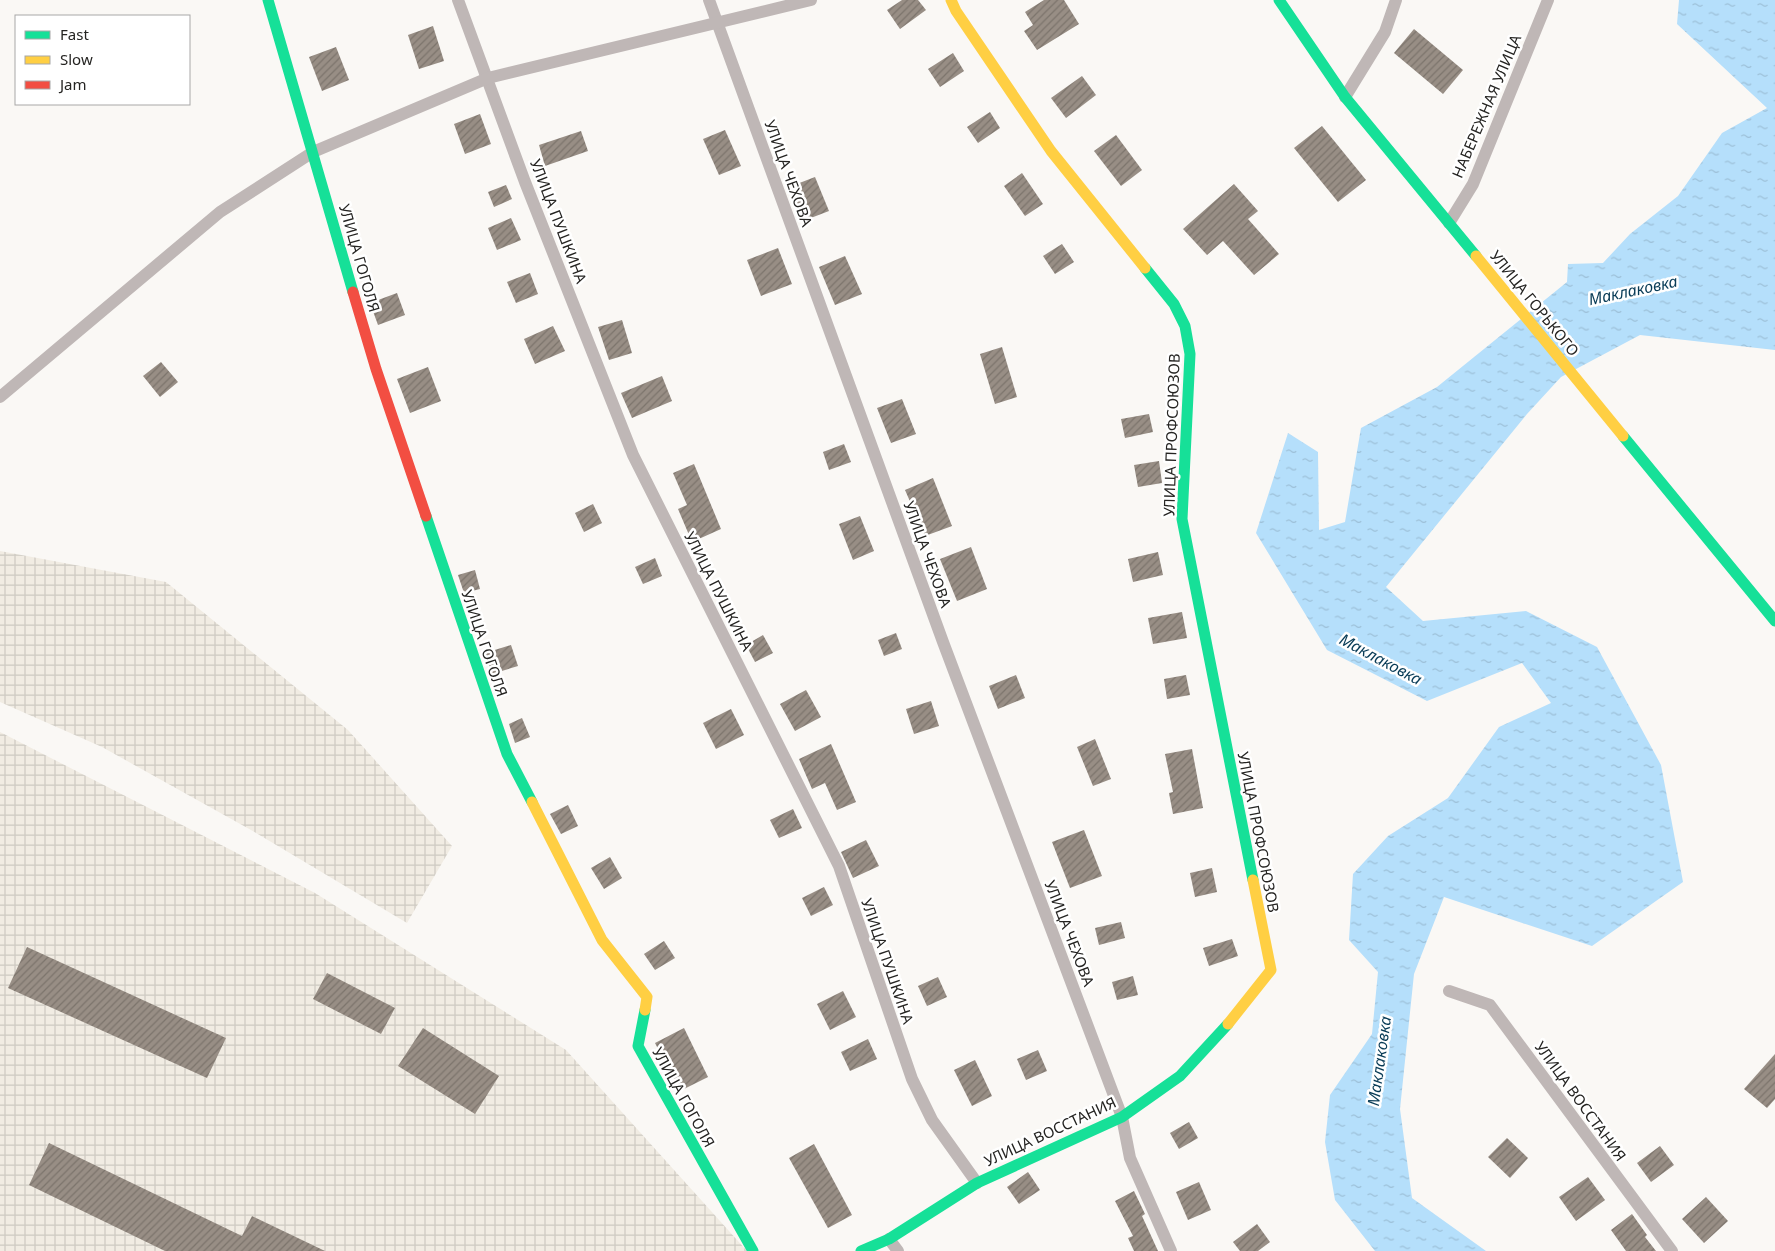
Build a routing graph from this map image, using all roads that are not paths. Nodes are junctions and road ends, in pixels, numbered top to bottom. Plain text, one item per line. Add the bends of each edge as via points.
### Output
1 (268, 0) edge
2 (458, 0) edge
3 (710, 0) edge
4 (811, 0) edge
5 (951, 0) edge
6 (1279, 0) edge
7 (1396, 0) edge
8 (1548, 0) edge
9 (717, 21) junction
10 (488, 78) junction
11 (1345, 97) junction
12 (313, 152) junction
13 (1449, 222) junction
14 (0, 398) edge
15 (1775, 621) edge
16 (1271, 970) joint
17 (1449, 990) dead end
18 (1122, 1117) junction
19 (977, 1183) junction
20 (890, 1239) junction
21 (753, 1251) edge
22 (861, 1251) edge
23 (898, 1251) edge
24 (1171, 1251) edge
25 (1672, 1251) edge

1 - 12 street, УЛИЦА ГОГОЛЯ
2 - 10 street, УЛИЦА ПУШКИНА
3 - 9 street, УЛИЦА ЧЕХОВА
4 - 9 street
5 - 16 street, УЛИЦА ПРОФСОЮЗОВ via 1051,151 1174,304 1185,326 1190,354 1182,519
6 - 11 street, УЛИЦА ГОРЬКОГО
7 - 11 street via 1385,32
8 - 13 street, НАБЕРЕЖНАЯ УЛИЦА via 1473,184
9 - 10 street
9 - 18 street, УЛИЦА ЧЕХОВА via 929,606
10 - 12 street
10 - 19 street, УЛИЦА ПУШКИНА via 633,455 839,866 912,1079 932,1120
11 - 13 street, УЛИЦА ГОРЬКОГО
12 - 14 street via 220,212
12 - 21 street, УЛИЦА ГОГОЛЯ via 376,369 507,754 602,940 647,997 638,1046
13 - 15 street, УЛИЦА ГОРЬКОГО
16 - 18 street, УЛИЦА ВОССТАНИЯ via 1180,1076
17 - 25 street, УЛИЦА ВОССТАНИЯ via 1490,1005
18 - 19 street, УЛИЦА ВОССТАНИЯ
18 - 24 street, УЛИЦА ЧЕХОВА via 1130,1158
19 - 20 street, УЛИЦА ВОССТАНИЯ
20 - 22 street, УЛИЦА ВОССТАНИЯ
20 - 23 street

